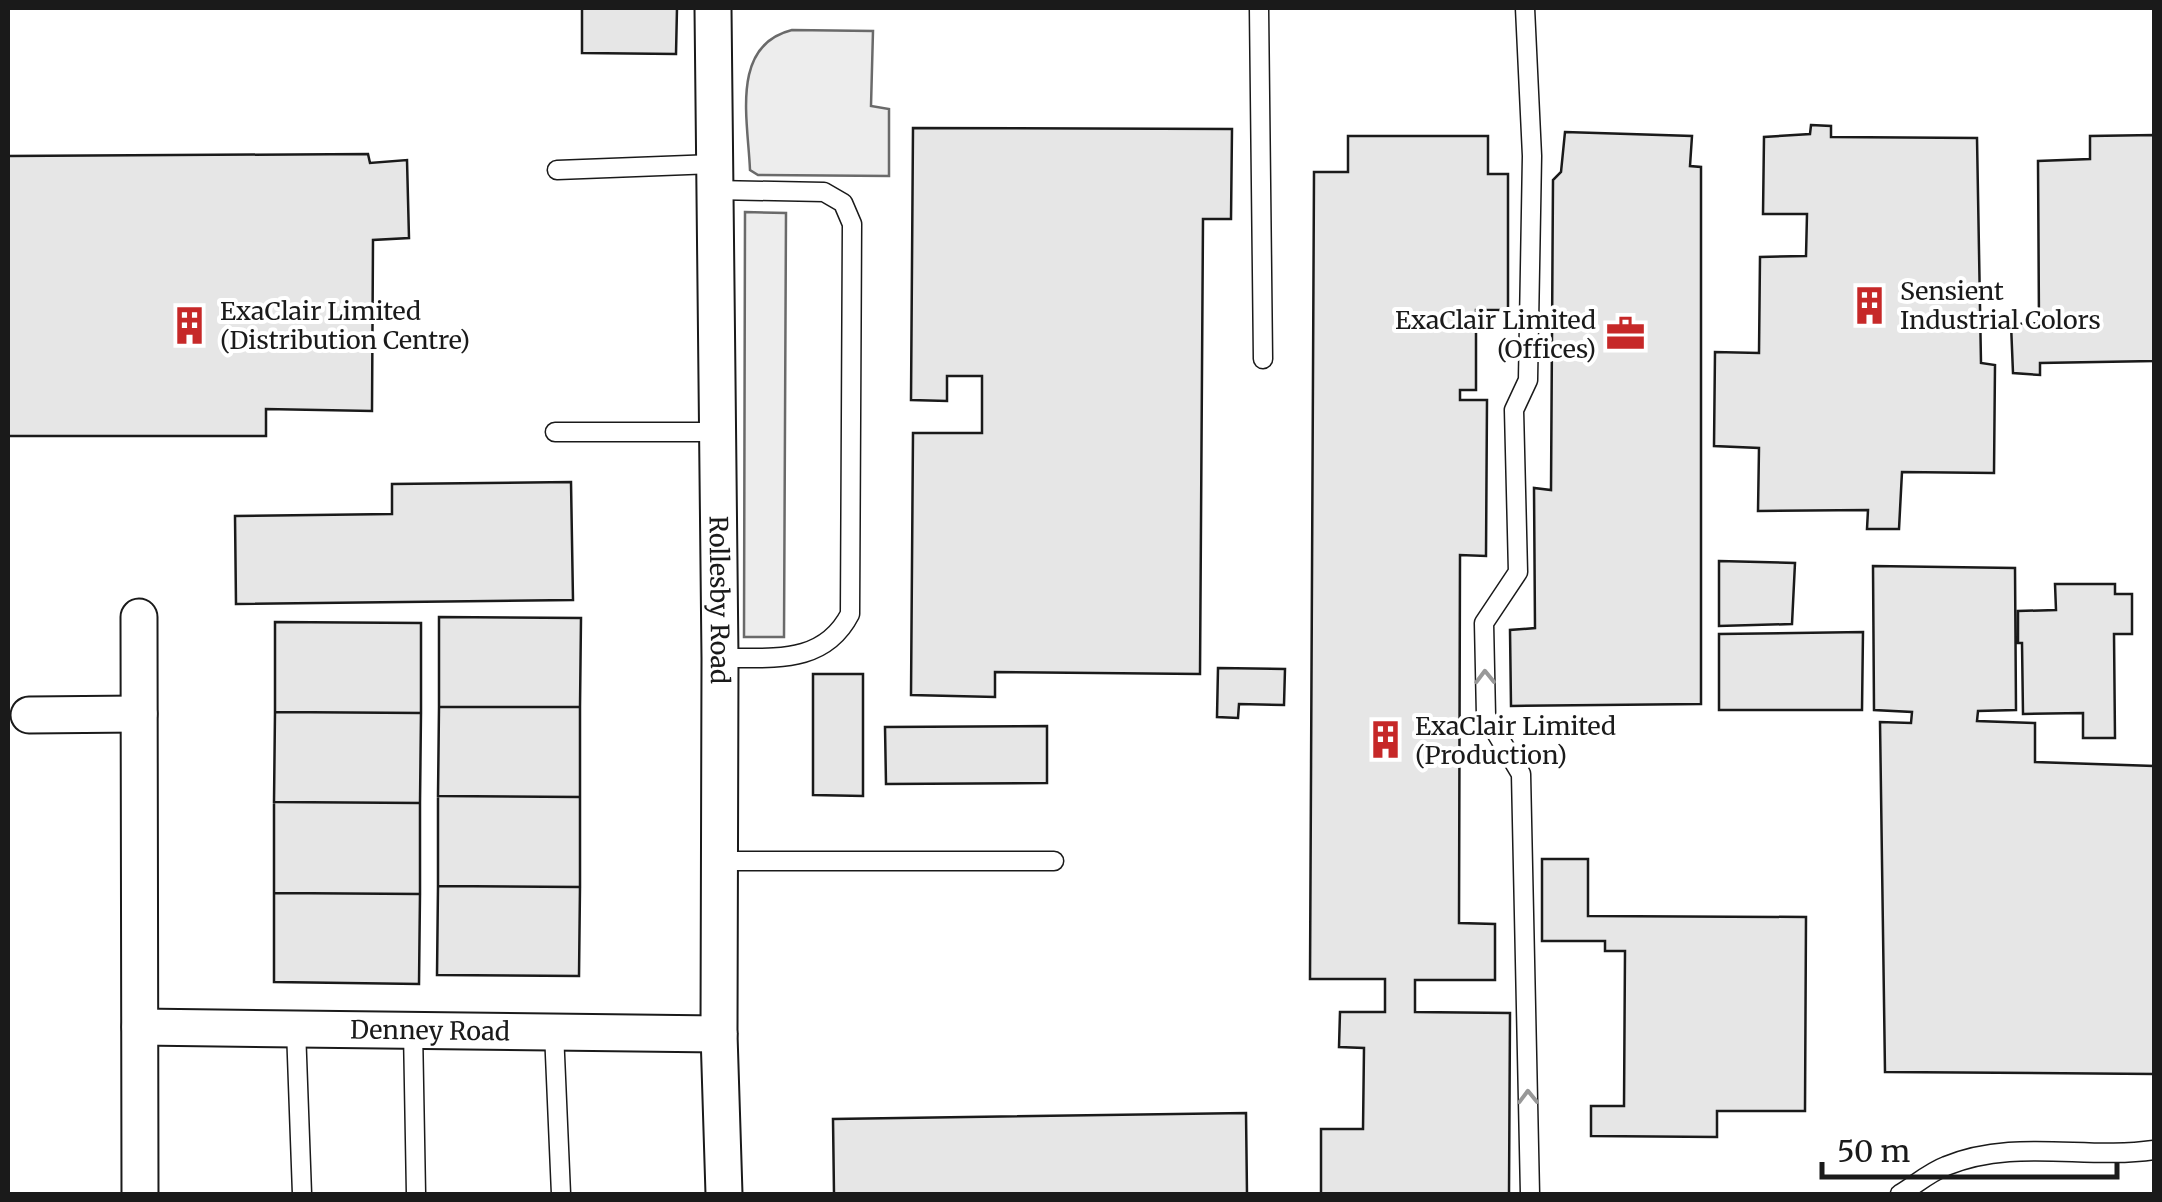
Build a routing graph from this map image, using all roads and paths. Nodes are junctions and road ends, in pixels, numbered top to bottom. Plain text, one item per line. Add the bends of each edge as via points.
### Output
1 (713, 8) edge
2 (1259, 8) edge
3 (1525, 8) edge
4 (557, 170) dead end
5 (714, 177) junction
6 (1263, 359) dead end
7 (555, 432) dead end
8 (717, 432) junction
9 (138, 617) dead end
10 (720, 658) junction
11 (139, 714) junction
12 (29, 715) dead end
13 (1054, 860) dead end
14 (719, 861) junction
15 (140, 1027) junction
16 (296, 1029) junction
17 (413, 1030) junction
18 (554, 1032) junction
19 (719, 1034) junction
20 (2154, 1150) edge
21 (140, 1194) edge
22 (302, 1194) edge
23 (416, 1194) edge
24 (561, 1194) edge
25 (724, 1194) edge
26 (1530, 1194) edge
27 (1900, 1194) edge

1 - 5 street, Rollesby Road
2 - 6 lane
26 -> 3 lane via 1520,774 1486,716 1484,623 1518,572 1514,410 1528,380 1531,242
4 - 5 lane
5 - 8 street, Rollesby Road
5 - 10 lane via 824,192 843,203 852,224 850,614 822,647
7 - 8 lane
8 - 10 street, Rollesby Road
9 - 11 street
10 - 14 street, Rollesby Road
11 - 12 street
11 - 15 street
13 - 14 lane
14 - 19 street, Rollesby Road
15 - 16 street, Denney Road
15 - 21 street
16 - 17 street, Denney Road
16 - 22 lane
17 - 18 street, Denney Road
17 - 23 lane
18 - 19 street, Denney Road
18 - 24 lane
19 - 25 street, Rollesby Road
20 - 27 lane via 2100,1155 2029,1149 1966,1159

